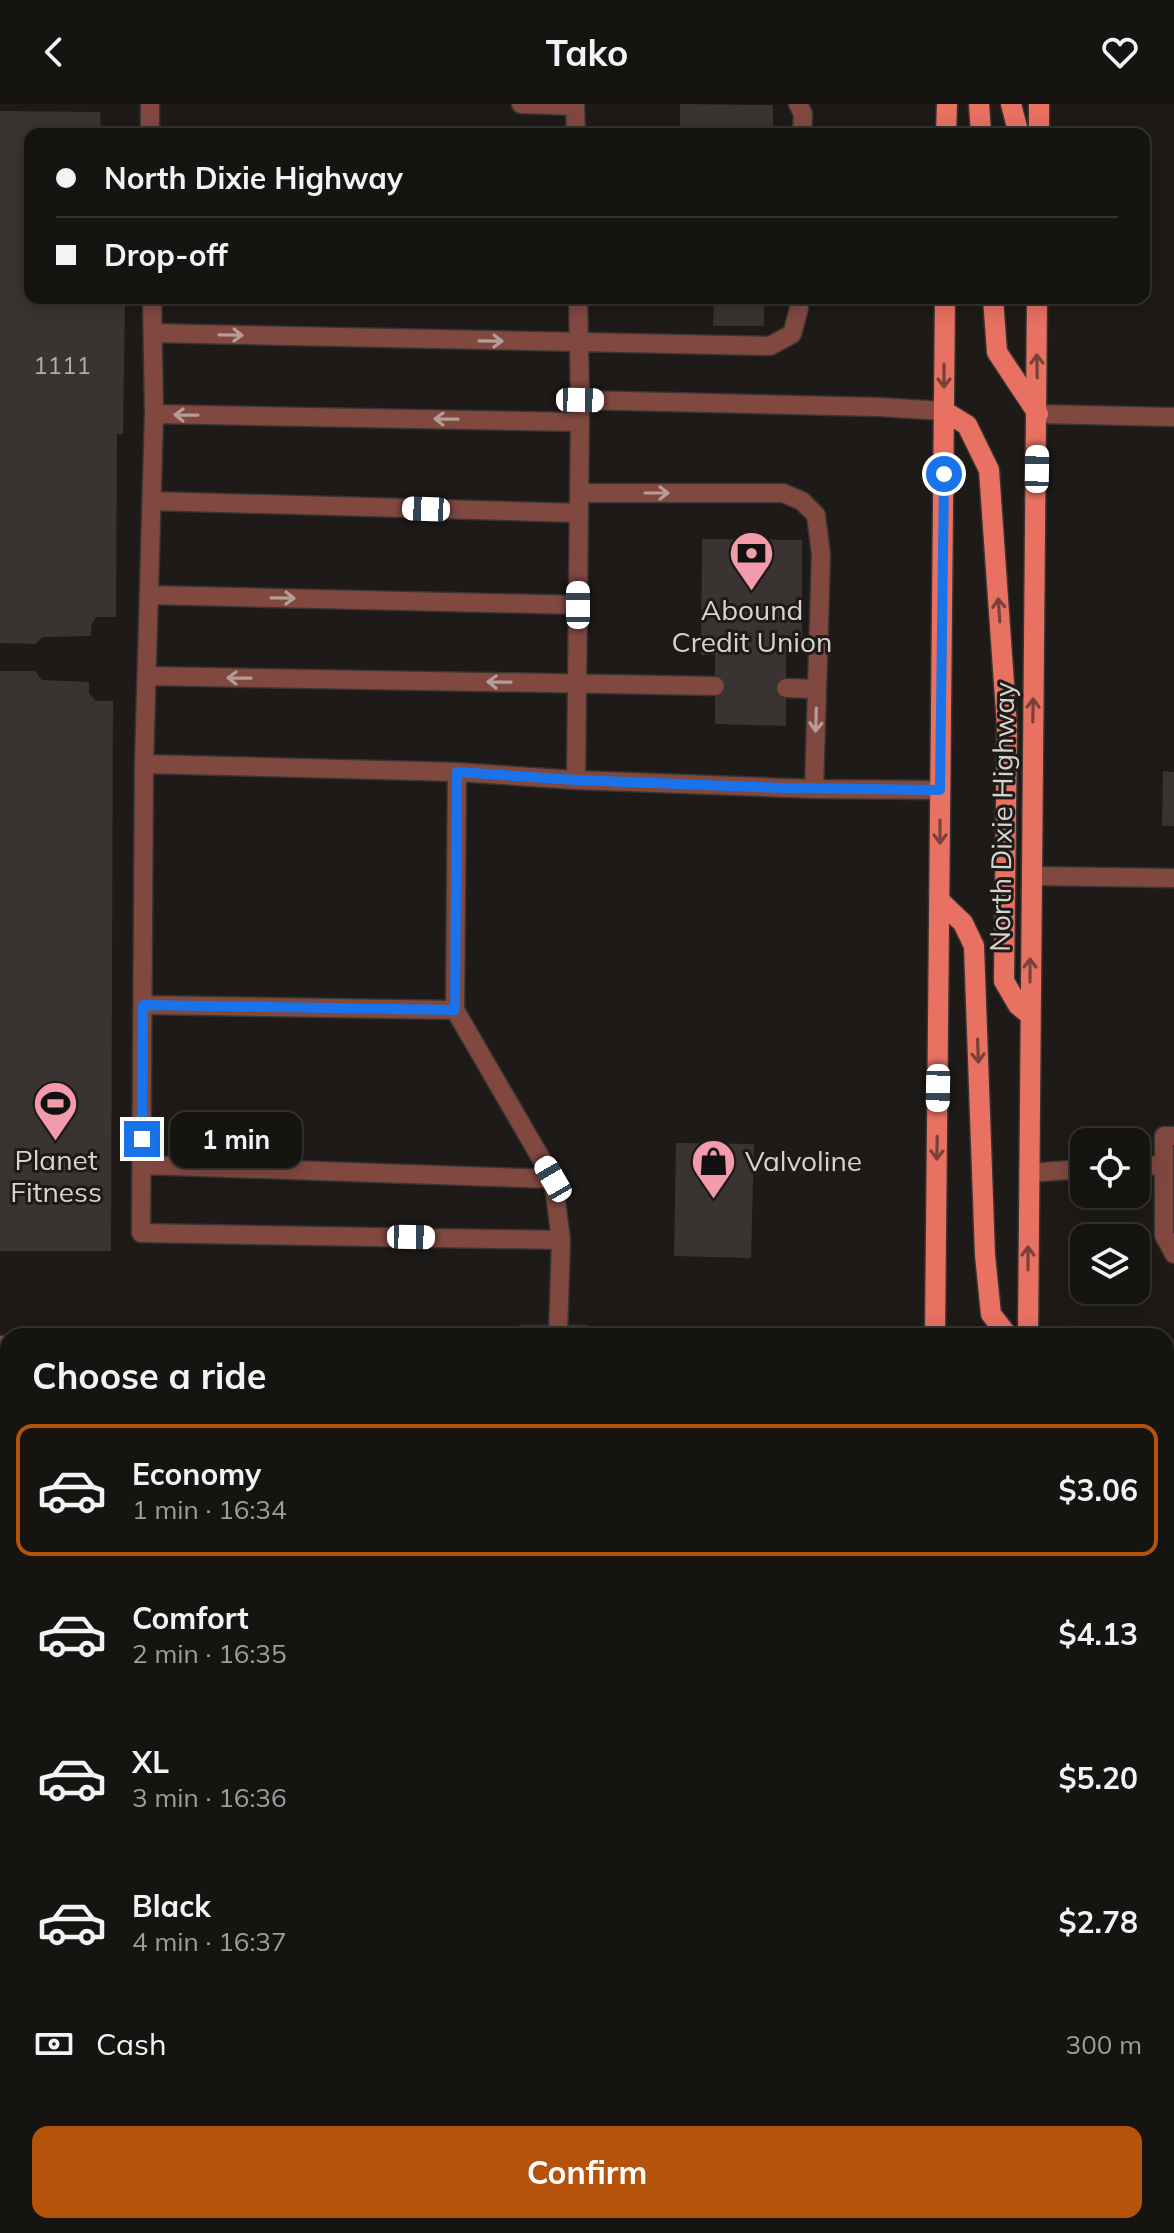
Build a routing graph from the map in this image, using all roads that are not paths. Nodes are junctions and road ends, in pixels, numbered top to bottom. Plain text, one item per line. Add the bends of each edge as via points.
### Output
1 (150, 104) edge
2 (521, 104) edge
3 (798, 104) edge
4 (947, 104) edge
5 (979, 104) edge
6 (1011, 104) edge
7 (1039, 104) edge
8 (578, 105) edge
9 (150, 128) edge
10 (576, 128) edge
11 (802, 128) edge
12 (946, 128) edge
13 (981, 128) edge
14 (1017, 128) edge
15 (1039, 128) edge
16 (152, 304) edge
17 (578, 304) edge
18 (799, 304) edge
19 (945, 304) edge
20 (993, 304) edge
21 (1037, 304) edge
22 (153, 333) junction
23 (579, 343) junction
24 (580, 400) junction
25 (944, 411) junction
26 (154, 414) junction
27 (1038, 414) junction
28 (1174, 417) edge
29 (580, 422) junction
30 (579, 493) junction
31 (152, 501) junction
32 (579, 513) junction
33 (149, 595) junction
34 (578, 605) junction
35 (147, 676) junction
36 (577, 684) junction
37 (715, 686) dead end
38 (786, 688) dead end
39 (817, 689) junction
40 (144, 764) junction
41 (457, 772) junction
42 (576, 780) junction
43 (814, 789) junction
44 (940, 790) junction
45 (1031, 876) junction
46 (1174, 878) edge
47 (940, 901) junction
48 (143, 1005) junction
49 (455, 1010) junction
50 (1030, 1015) junction
51 (1174, 1136) edge
52 (142, 1165) junction
53 (1164, 1165) junction
54 (1150, 1166) edge
55 (1070, 1170) edge
56 (1028, 1173) junction
57 (553, 1179) junction
58 (561, 1240) junction
59 (1174, 1254) edge
60 (558, 1328) edge
61 (935, 1328) edge
62 (1002, 1328) edge
63 (1028, 1328) edge

1 - 9 lane
2 - 8 lane
3 - 11 lane
4 - 12 main road
5 - 13 main road
6 - 14 main road
7 - 15 main road
8 - 10 lane
16 - 22 lane
17 - 23 lane
18 - 23 lane via 792,334 770,346
19 -> 25 main road
20 - 27 main road via 997,352
27 -> 21 main road, North Dixie Highway
22 -> 23 lane
22 - 26 lane
23 - 24 lane
24 - 25 lane
24 - 29 lane
25 - 44 main road
50 -> 25 main road via 1004,981 1007,726 989,470 967,425
29 -> 26 lane
26 - 31 lane
27 - 28 lane
45 -> 27 main road, North Dixie Highway
29 - 30 lane
30 - 32 lane
30 -> 39 lane via 783,493 802,501 816,515 821,555
31 - 32 lane
31 - 33 lane
32 - 34 lane
33 -> 34 lane
33 - 35 lane
34 - 36 lane
36 -> 35 lane
35 - 40 lane
36 - 37 lane
36 - 42 lane
38 - 39 lane
39 -> 43 lane
40 - 41 lane
40 - 48 lane
41 - 42 lane
41 - 49 lane
42 - 43 lane
43 - 44 lane
44 -> 47 main road
45 - 46 lane
50 -> 45 main road, North Dixie Highway
47 -> 61 main road
47 -> 62 main road via 963,923 974,946 985,1255 991,1314
48 - 49 lane
48 - 52 lane
49 - 57 lane
50 - 56 main road, North Dixie Highway
51 - 53 lane via 1164,1136
52 - 57 lane
52 - 58 lane via 141,1233
53 - 54 lane
53 - 59 lane via 1164,1235
55 - 56 lane
63 -> 56 main road, North Dixie Highway
57 - 58 lane
58 - 60 lane

